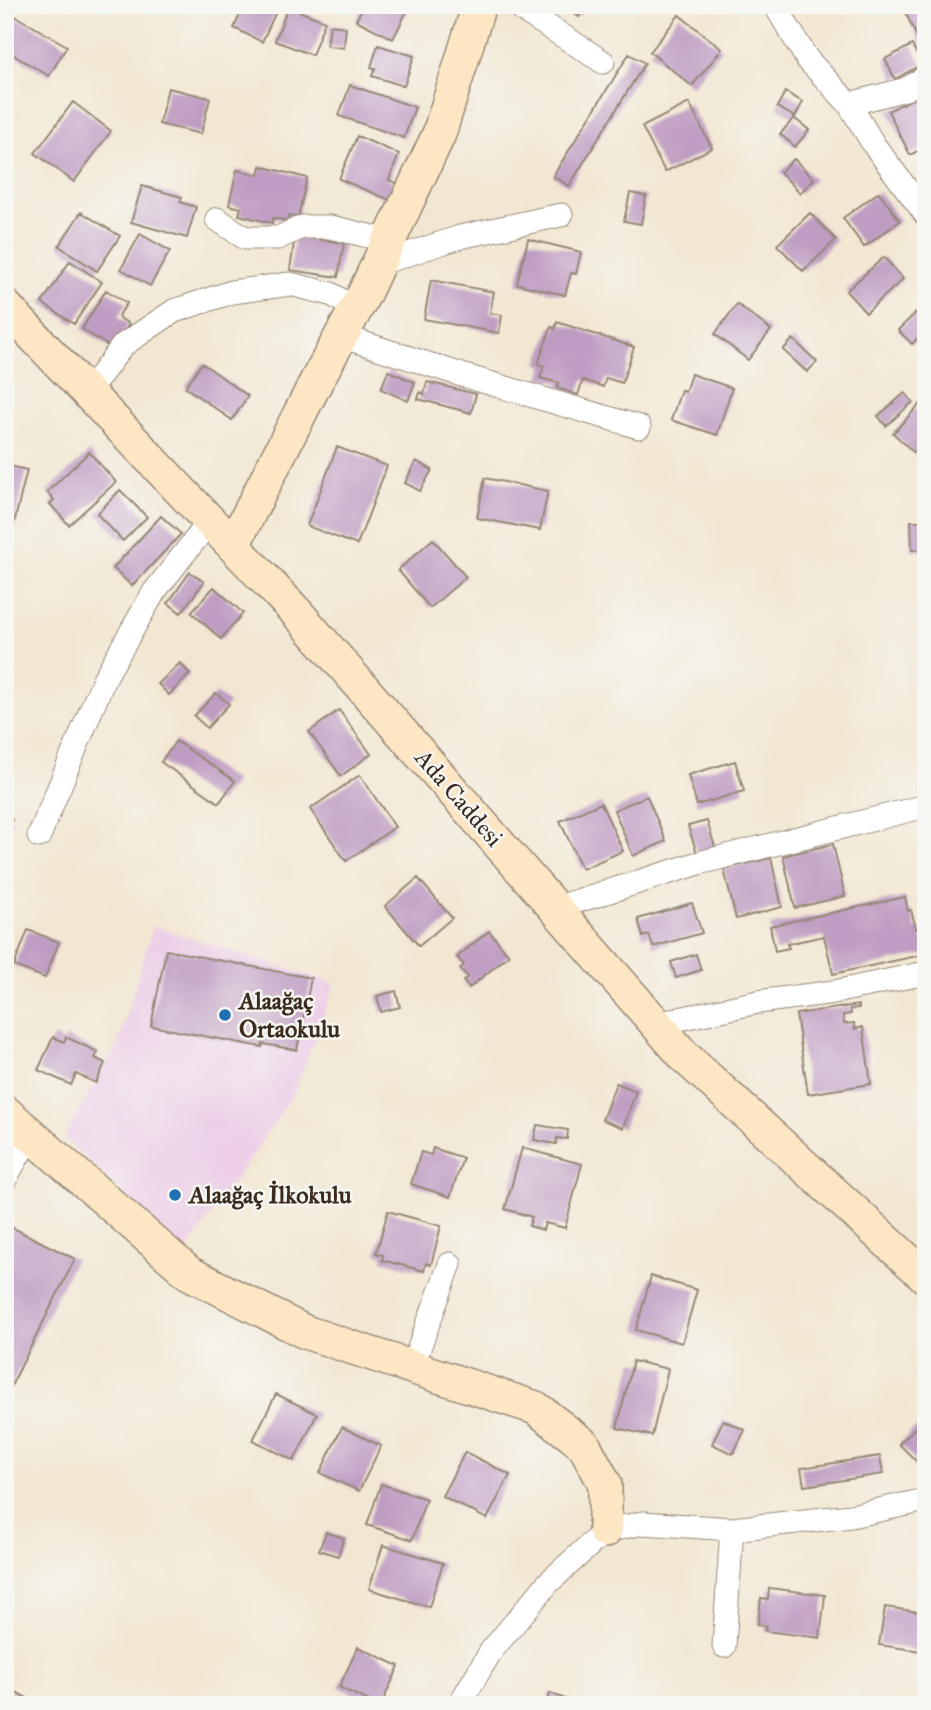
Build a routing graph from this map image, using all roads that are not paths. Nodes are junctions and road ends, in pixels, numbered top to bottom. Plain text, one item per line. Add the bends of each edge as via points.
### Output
1 (480, 5) edge
2 (515, 5) edge
3 (775, 5) edge
4 (603, 62) dead end
5 (926, 77) edge
6 (849, 104) junction
7 (561, 215) dead end
8 (926, 215) edge
9 (216, 219) dead end
10 (384, 252) junction
11 (11, 323) edge
12 (349, 323) junction
13 (88, 392) junction
14 (639, 427) dead end
15 (210, 521) junction
16 (233, 545) junction
17 (926, 806) edge
18 (39, 836) dead end
19 (555, 908) junction
20 (926, 973) edge
21 (656, 1024) junction
22 (5, 1112) edge
23 (30, 1135) junction
24 (5, 1180) edge
25 (450, 1264) dead end
26 (926, 1277) edge
27 (412, 1367) junction
28 (926, 1500) edge
29 (732, 1529) junction
30 (605, 1531) junction
31 (724, 1646) dead end
32 (459, 1705) edge

1 - 10 main road via 439,134
2 - 4 street
3 - 6 street via 807,59
5 - 6 street via 906,89
6 - 8 street
7 - 10 street
9 - 10 street via 245,238 278,238 302,227 330,227
10 - 12 main road
11 - 13 main road, Ada Caddesi
12 - 13 street via 331,294 290,284 232,292 174,311 124,345
12 - 14 street via 462,375
12 - 16 main road
13 - 15 main road, Ada Caddesi
15 - 16 main road, Ada Caddesi
15 - 18 street via 154,592 104,679
16 - 19 main road, Ada Caddesi
17 - 19 street via 699,863
19 - 21 main road, Ada Caddesi
20 - 21 street
21 - 26 main road, Ada Caddesi via 686,1059
22 - 23 main road
23 - 24 street
23 - 27 main road via 189,1273 305,1332
25 - 27 street
27 - 30 main road via 536,1408 584,1445 605,1484
28 - 29 street via 851,1516
29 - 30 street via 643,1523
29 - 31 street
30 - 32 street via 549,1582 499,1642

